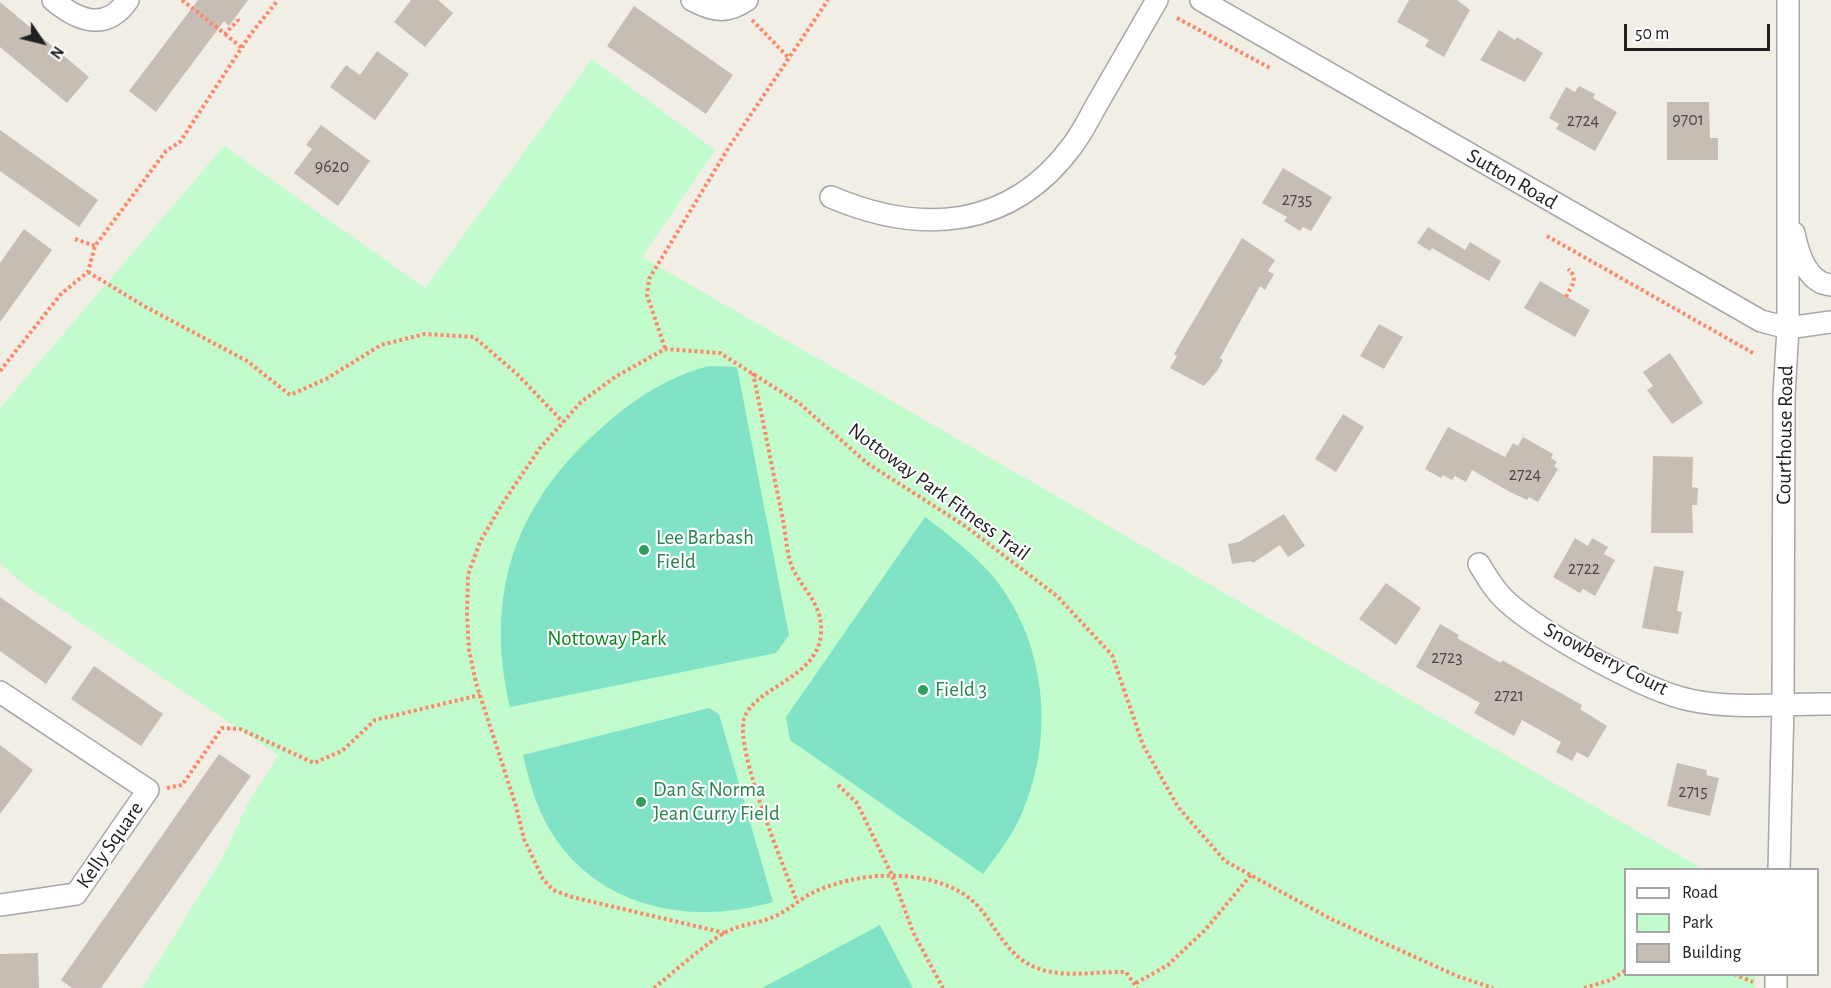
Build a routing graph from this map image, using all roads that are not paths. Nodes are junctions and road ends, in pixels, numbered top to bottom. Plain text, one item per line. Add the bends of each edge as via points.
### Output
1 (53, 0) edge
2 (128, 0) edge
3 (692, 0) edge
4 (1157, 0) edge
5 (1201, 0) edge
6 (1788, 0) edge
7 (748, 8) edge
8 (831, 197) dead end
9 (1787, 205) junction
10 (1831, 285) edge
11 (1831, 322) edge
12 (1788, 328) junction
13 (1479, 564) dead end
14 (0, 693) edge
15 (1783, 703) junction
16 (1831, 704) edge
17 (1779, 868) edge
18 (0, 905) edge

1 - 2 street via 75,16 94,22 108,17
3 - 7 street via 719,11
4 - 8 street via 1072,146 1045,175 1004,205 945,221 912,221 861,210
5 - 12 street, Sutton Road via 1734,307 1761,321
6 - 9 street, Courthouse Road
9 - 10 street via 1803,263 1819,282
9 - 12 street, Courthouse Road
11 - 12 street, Sutton Road
12 - 15 street, Courthouse Road via 1784,396
13 - 15 street, Snowberry Court via 1493,588 1527,617 1618,671 1690,700
14 - 18 street, Kelly Square via 148,790 76,894
15 - 16 street, Snowberry Court
15 - 17 street, Courthouse Road

